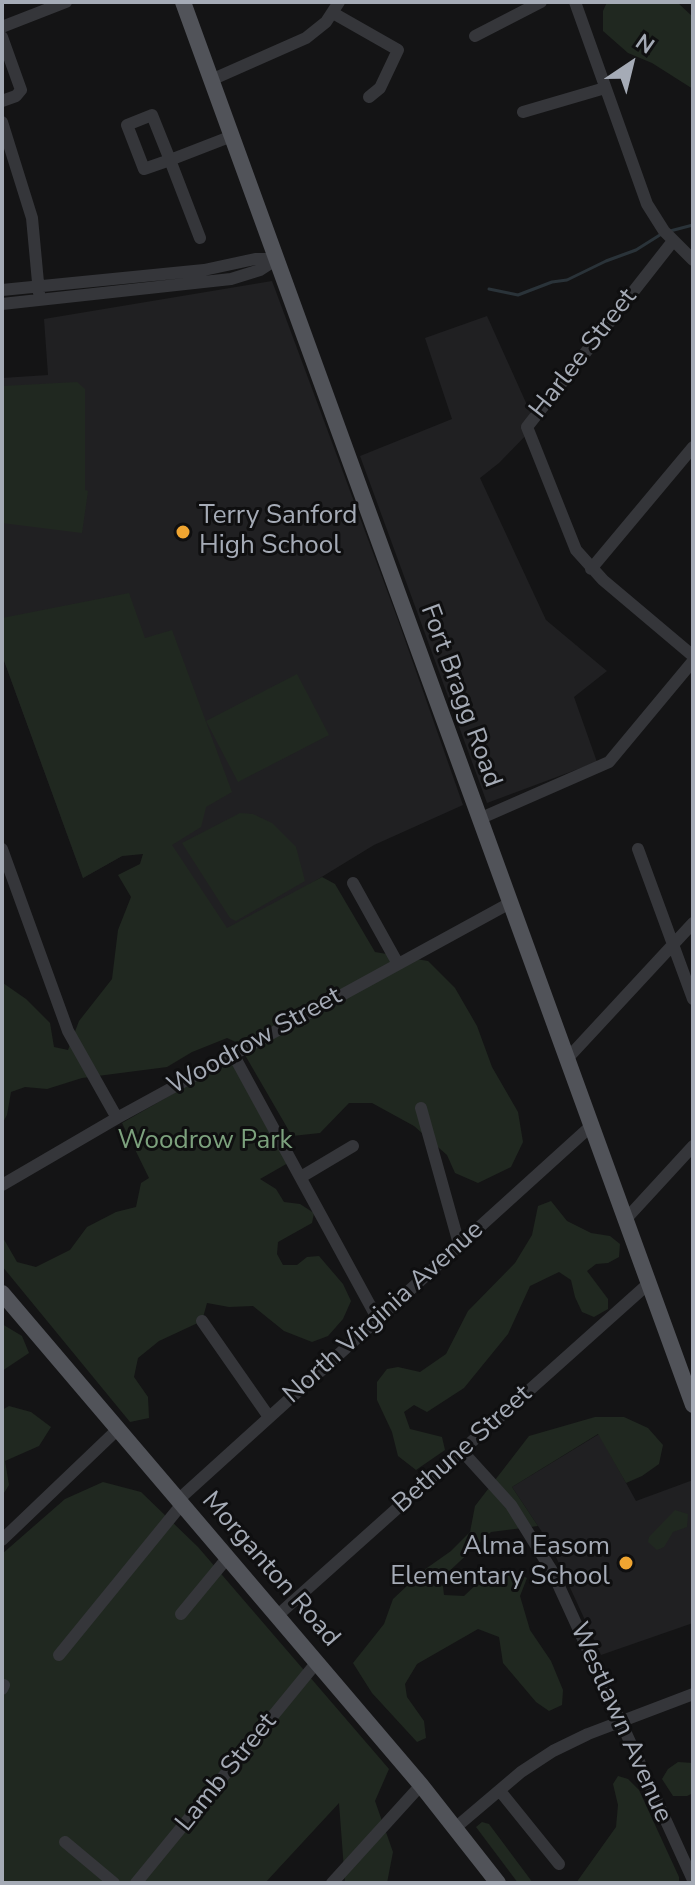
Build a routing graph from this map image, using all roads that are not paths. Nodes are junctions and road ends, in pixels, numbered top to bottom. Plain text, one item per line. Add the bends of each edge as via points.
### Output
1 (66, 2) edge
2 (183, 2) edge
3 (541, 2) edge
4 (575, 2) edge
5 (336, 8) edge
6 (2, 27) edge
7 (475, 36) dead end
8 (2, 37) edge
9 (211, 80) junction
10 (605, 88) junction
11 (369, 97) dead end
12 (2, 101) edge
13 (523, 112) dead end
14 (2, 122) edge
15 (232, 136) junction
16 (200, 238) dead end
17 (673, 241) junction
18 (277, 259) junction
19 (693, 260) edge
20 (2, 290) edge
21 (39, 294) junction
22 (2, 304) edge
23 (693, 447) edge
24 (591, 569) junction
25 (693, 658) edge
26 (479, 819) junction
27 (2, 849) edge
28 (638, 849) dead end
29 (353, 883) dead end
30 (510, 903) junction
31 (693, 923) edge
32 (673, 944) junction
33 (398, 964) junction
34 (693, 999) edge
35 (233, 1054) junction
36 (566, 1060) junction
37 (421, 1108) dead end
38 (117, 1118) junction
39 (591, 1126) junction
40 (353, 1146) dead end
41 (693, 1146) edge
42 (301, 1177) junction
43 (2, 1185) edge
44 (625, 1220) junction
45 (459, 1244) junction
46 (648, 1284) junction
47 (2, 1293) edge
48 (377, 1318) junction
49 (202, 1321) dead end
50 (688, 1372) edge
51 (693, 1405) edge
52 (269, 1417) junction
53 (118, 1429) junction
54 (462, 1451) junction
55 (180, 1502) junction
56 (2, 1540) edge
57 (228, 1557) junction
58 (181, 1614) dead end
59 (278, 1615) junction
60 (59, 1655) dead end
61 (317, 1662) junction
62 (693, 1694) edge
63 (619, 1722) junction
64 (421, 1785) junction
65 (500, 1791) junction
66 (455, 1828) junction
67 (65, 1842) dead end
68 (559, 1864) dead end
69 (693, 1880) edge
70 (494, 1882) edge
71 (114, 1883) edge
72 (136, 1883) edge
73 (332, 1883) edge

1 - 6 street
2 - 9 main road, Fort Bragg Road
3 - 7 street
4 - 10 street
5 - 9 street via 306,38
5 - 11 street via 398,50 380,88
8 - 12 street via 21,90
9 - 15 main road, Fort Bragg Road
10 - 13 street
10 - 17 street via 647,204
14 - 21 street via 32,218
15 - 16 street via 170,160
15 - 18 main road, Fort Bragg Road
17 - 19 street
17 - 24 street, Harlee Street via 527,427 572,544
18 - 21 street
18 - 26 main road, Fort Bragg Road
20 - 21 street
21 - 22 street
23 - 24 street
24 - 25 street, Harlee Street
25 - 26 street via 609,762
26 - 30 main road, Fort Bragg Road
27 - 38 street via 68,1031
28 - 32 street
29 - 33 street
30 - 33 street, Woodrow Street
30 - 36 main road, Fort Bragg Road
31 - 32 street
32 - 34 street
32 - 36 street
33 - 35 street, Woodrow Street
35 - 38 street, Woodrow Street
35 - 42 street
36 - 39 main road, Fort Bragg Road
37 - 45 street
38 - 43 street, Woodrow Street
39 - 44 main road, Fort Bragg Road
39 - 45 street, North Virginia Avenue
40 - 42 street
41 - 44 street
42 - 48 street
44 - 46 main road, Fort Bragg Road
45 - 48 street, North Virginia Avenue
46 - 50 main road, Fort Bragg Road
46 - 54 street, Bethune Street
47 - 53 main road, Morganton Road
48 - 52 street, North Virginia Avenue
49 - 52 street
50 - 51 main road, Fort Bragg Road
52 - 55 street, North Virginia Avenue
53 - 55 main road, Morganton Road
53 - 56 street
54 - 59 street, Bethune Street
54 - 63 street, Westlawn Avenue via 511,1505 540,1548
55 - 57 main road, Morganton Road
55 - 60 street, North Virginia Avenue
57 - 58 street
57 - 59 main road, Morganton Road
59 - 61 main road, Morganton Road
61 - 64 main road, Morganton Road
61 - 72 street, Lamb Street
62 - 63 street
63 - 65 street via 553,1751
63 - 69 street, Westlawn Avenue
64 - 66 main road, Morganton Road
64 - 73 street
65 - 66 street
65 - 68 street
66 - 70 main road, Morganton Road
67 - 71 street

